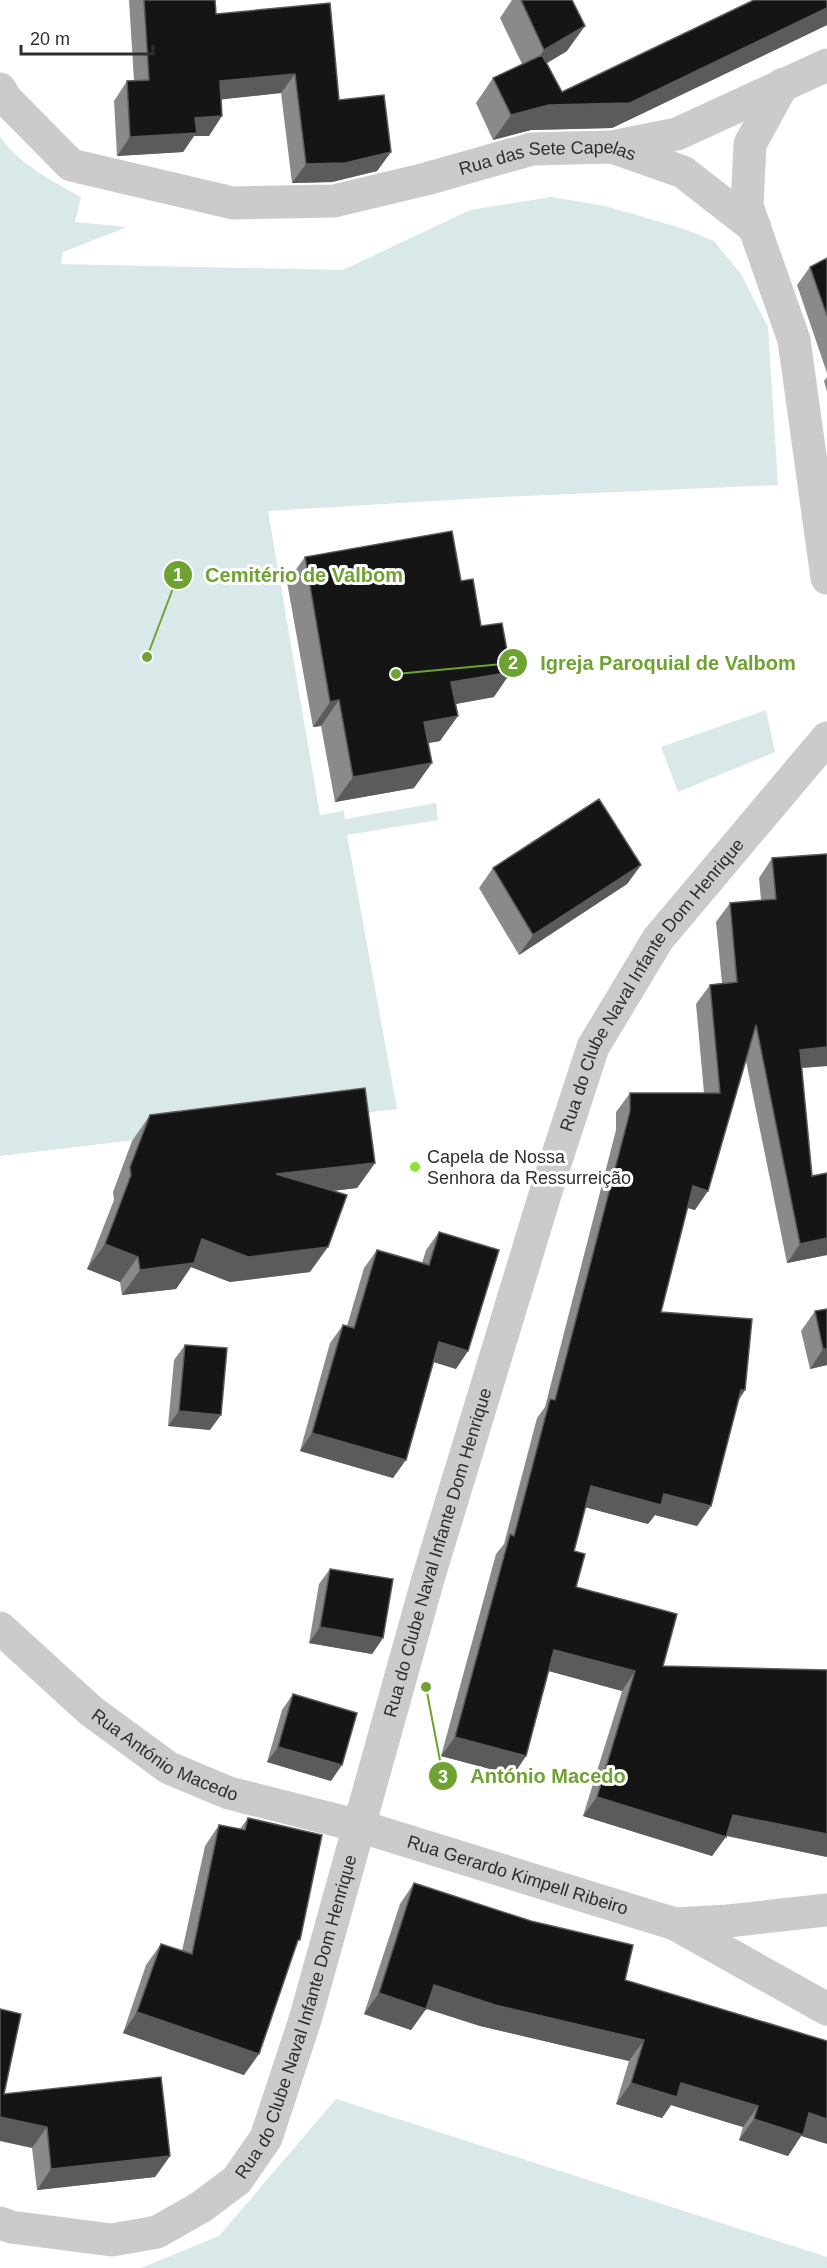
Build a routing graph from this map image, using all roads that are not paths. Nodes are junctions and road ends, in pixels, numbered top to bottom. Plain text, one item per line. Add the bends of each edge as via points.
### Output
1 (827, 65) edge
2 (783, 84) junction
3 (0, 88) edge
4 (612, 147) junction
5 (756, 228) junction
6 (827, 578) edge
7 (827, 738) edge
8 (0, 1628) edge
9 (359, 1827) junction
10 (827, 1910) edge
11 (675, 1924) junction
12 (827, 2009) edge
13 (0, 2223) edge

1 - 2 street
2 - 4 street via 677,134
2 - 5 street via 750,144 747,206
3 - 4 street, Rua das Sete Capelas via 6,99 71,165 233,203 334,201 532,149
4 - 5 street, Rua das Sete Capelas via 683,172
5 - 6 street via 794,340
7 - 9 street, Rua do Clube Naval Infante Dom Henrique via 658,939 593,1047 431,1568
8 - 9 street, Rua António Macedo via 91,1711 169,1768 229,1793
9 - 11 street, Rua Gerardo Kimpell Ribeiro
9 - 13 street, Rua do Clube Naval Infante Dom Henrique via 305,2020 266,2138 237,2180 201,2207 157,2232 112,2240
10 - 11 street, Rua Gerardo Kimpell Ribeiro
11 - 12 street, Rua Gerardo Kimpell Ribeiro

